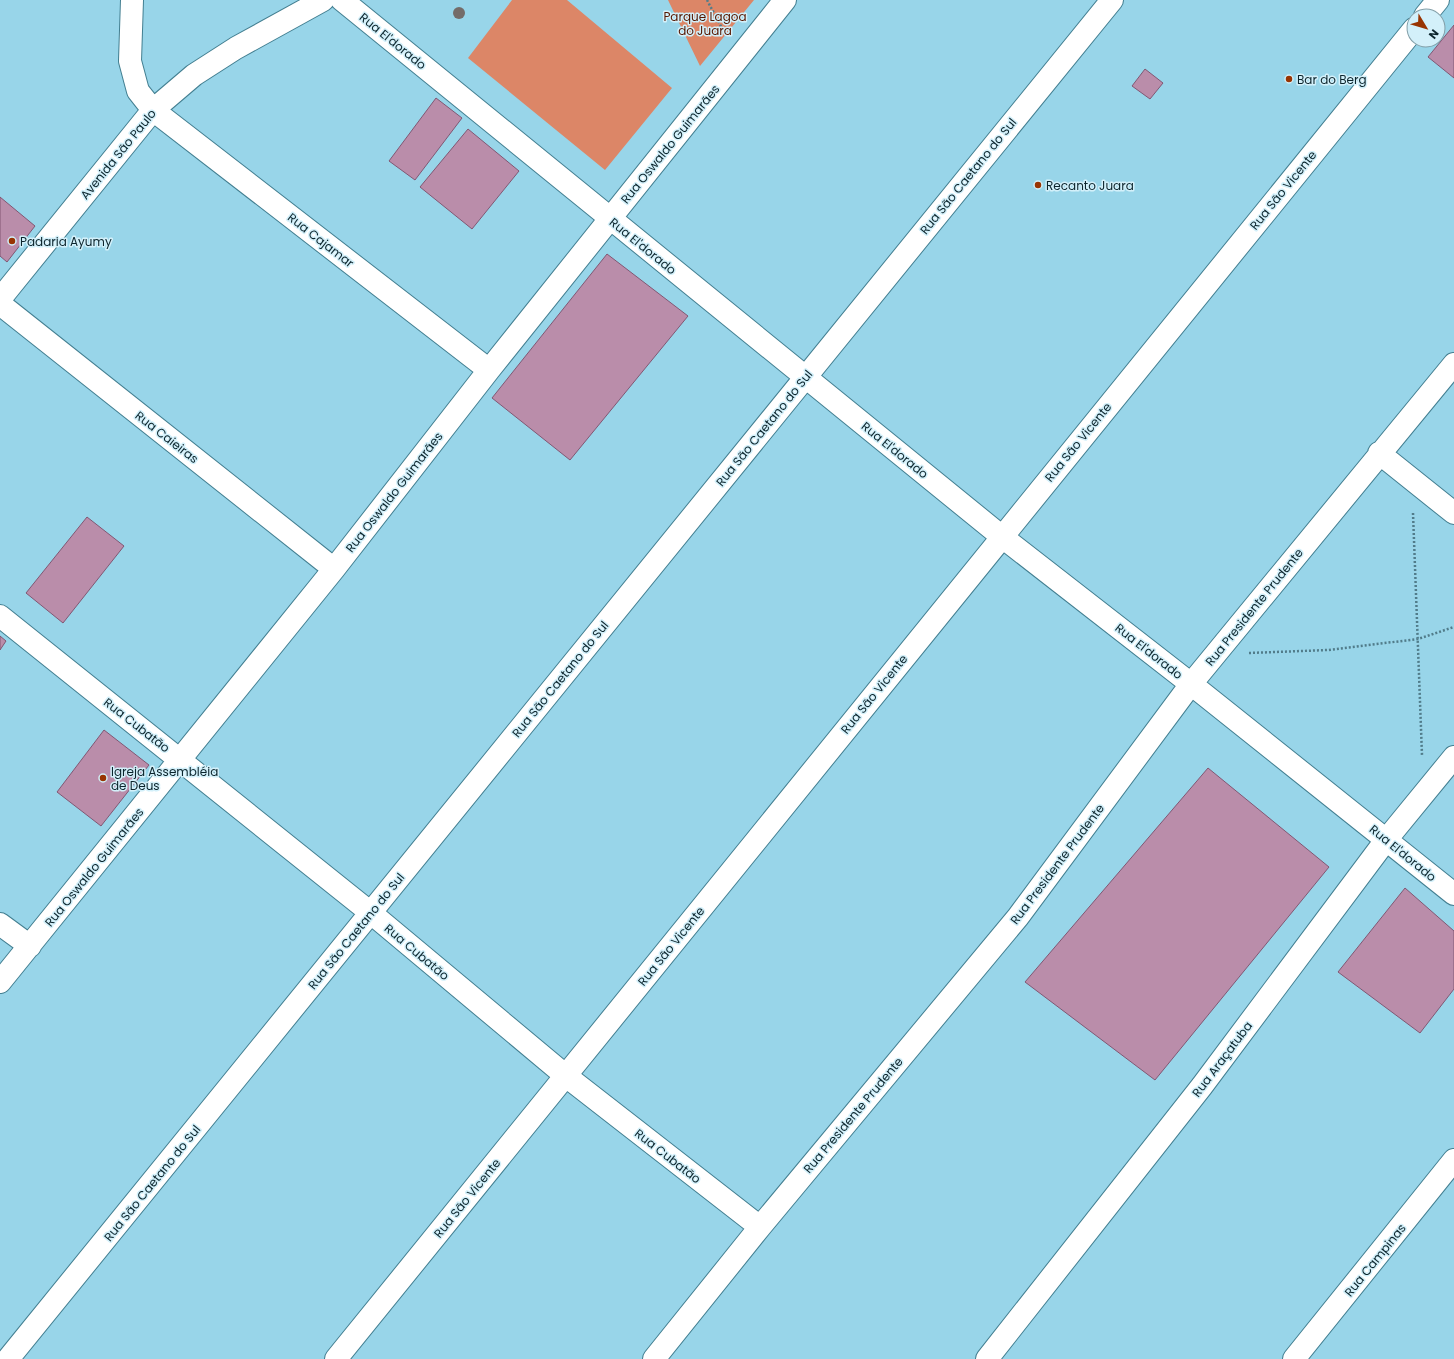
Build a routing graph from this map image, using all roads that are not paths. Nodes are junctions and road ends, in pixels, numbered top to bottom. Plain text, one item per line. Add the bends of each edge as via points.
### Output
1 (132, 0) edge
2 (323, 0) edge
3 (342, 0) edge
4 (785, 0) edge
5 (1112, 0) edge
6 (1438, 0) edge
7 (1431, 8) edge
8 (1406, 39) edge
9 (153, 110) junction
10 (610, 219) junction
11 (0, 299) edge
12 (0, 304) edge
13 (1454, 364) edge
14 (489, 370) junction
15 (805, 377) junction
16 (1379, 453) junction
17 (1454, 513) edge
18 (1001, 536) junction
19 (334, 569) junction
20 (0, 616) edge
21 (1191, 684) junction
22 (1454, 757) edge
23 (180, 760) junction
24 (1386, 840) junction
25 (1454, 894) edge
26 (371, 913) junction
27 (0, 924) edge
28 (30, 946) junction
29 (0, 982) edge
30 (566, 1076) junction
31 (1454, 1160) edge
32 (760, 1227) junction
33 (8, 1359) edge
34 (336, 1359) edge
35 (654, 1359) edge
36 (987, 1359) edge
37 (1294, 1359) edge

1 - 9 street, Rua Cajamar via 130,61 138,91
2 - 9 street, Avenida São Paulo via 236,48 194,75
3 - 10 street, Rua El'dorado
4 - 10 street, Rua Oswaldo Guimarães
5 - 15 street, Rua São Caetano do Sul
6 - 7 street
8 - 18 street, Rua São Vicente
9 - 11 street, Avenida São Paulo
9 - 14 street, Rua Cajamar
10 - 14 street, Rua Oswaldo Guimarães
10 - 15 street, Rua El'dorado
12 - 19 street, Rua Caieiras
13 - 16 street, Rua Presidente Prudente
14 - 19 street, Rua Oswaldo Guimarães
15 - 18 street, Rua El'dorado
15 - 26 street, Rua São Caetano do Sul
16 - 17 street
16 - 21 street, Rua Presidente Prudente
18 - 21 street, Rua El'dorado
18 - 30 street, Rua São Vicente
19 - 23 street, Rua Oswaldo Guimarães
20 - 23 street, Rua Cubatão
21 - 24 street, Rua El'dorado
21 - 32 street, Rua Presidente Prudente via 1018,917
22 - 24 street, Rua Araçatuba
23 - 26 street, Rua Cubatão
23 - 28 street, Rua Oswaldo Guimarães
24 - 25 street, Rua El'dorado
24 - 36 street, Rua Araçatuba via 1202,1086
26 - 30 street, Rua Cubatão
26 - 33 street, Rua São Caetano do Sul
27 - 28 street
28 - 29 street, Rua Oswaldo Guimarães
30 - 32 street, Rua Cubatão
30 - 34 street, Rua São Vicente
31 - 37 street, Rua Campinas
32 - 35 street, Rua Presidente Prudente

